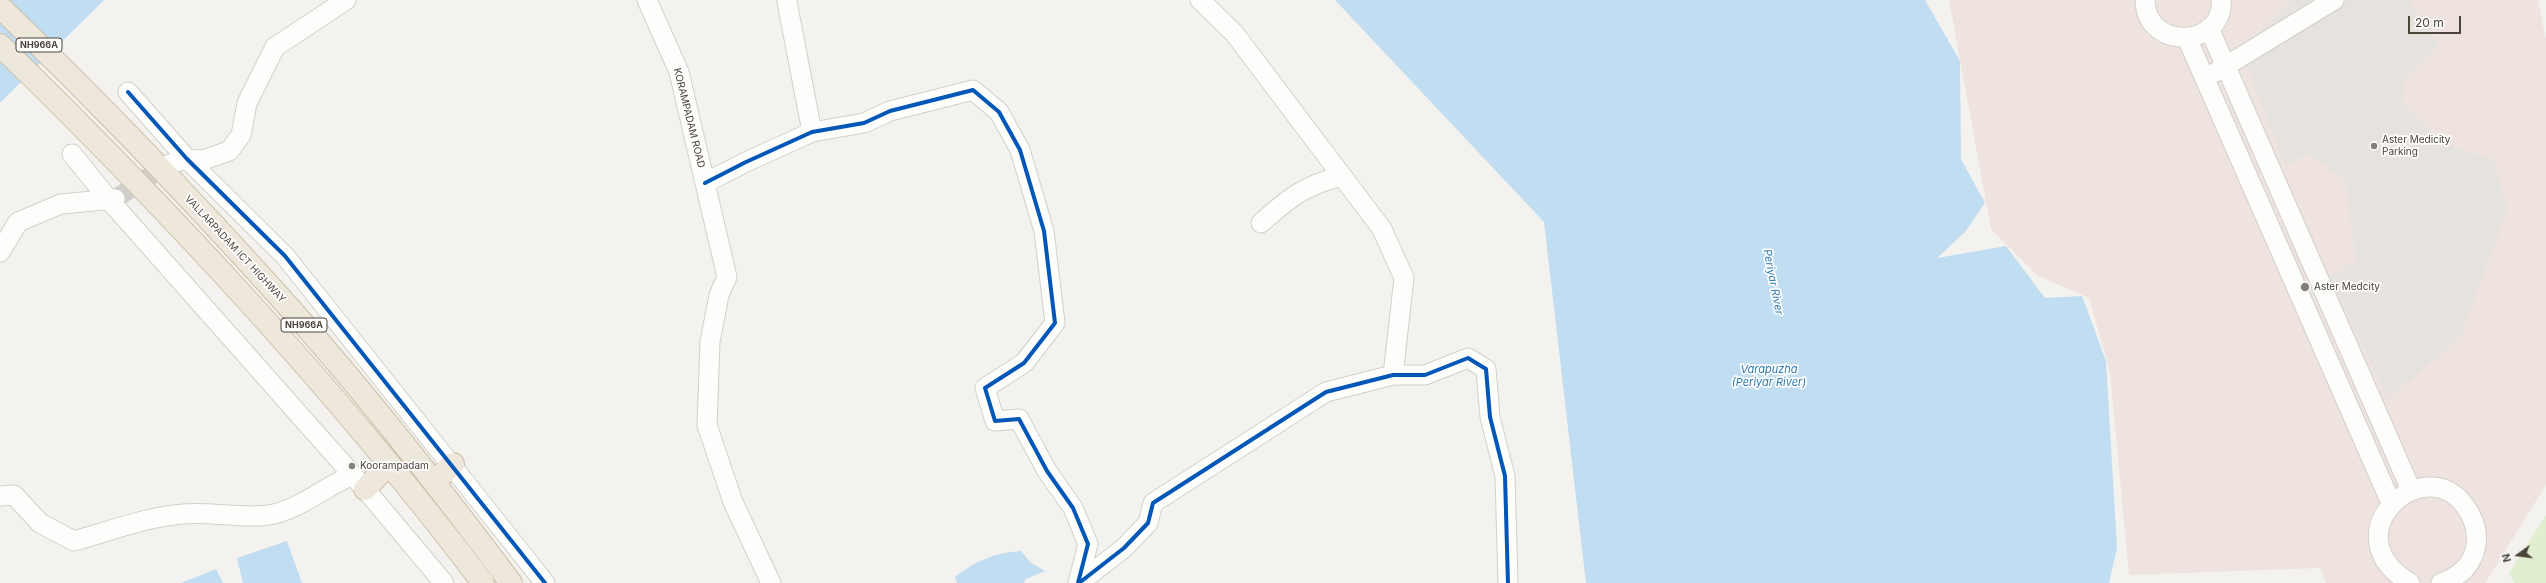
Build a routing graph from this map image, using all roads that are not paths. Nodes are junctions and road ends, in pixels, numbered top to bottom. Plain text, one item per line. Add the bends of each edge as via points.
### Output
1 (346, 0) edge
2 (647, 0) edge
3 (1200, 0) edge
4 (2145, 0) edge
5 (2334, 0) edge
6 (788, 2) dead end
7 (2224, 2) edge
8 (0, 7) edge
9 (2209, 28) junction
10 (2186, 38) junction
11 (0, 45) edge
12 (2225, 65) junction
13 (2204, 79) junction
14 (128, 92) dead end
15 (812, 132) junction
16 (72, 154) dead end
17 (187, 159) junction
18 (167, 166) tunnel mouth
19 (1342, 176) junction
20 (705, 183) junction
21 (112, 200) junction
22 (1261, 223) dead end
23 (0, 252) edge
24 (1393, 375) junction
25 (390, 464) junction
26 (453, 464) junction
27 (2381, 479) junction
28 (435, 481) junction
29 (359, 482) junction
30 (2411, 490) junction
31 (0, 496) edge
32 (2391, 503) junction
33 (2448, 582) edge
34 (444, 583) edge
35 (482, 583) edge
36 (511, 583) edge
37 (545, 583) edge
38 (772, 583) edge
39 (1078, 583) edge
40 (1508, 583) edge
41 (2410, 583) edge

1 - 17 street via 275,47 246,103 241,135 229,151 203,160
2 - 20 street, KORAMPADAM ROAD via 679,72
3 - 19 street via 1234,33
4 - 10 street via 2150,21 2160,31 2172,37
5 - 12 street
6 - 15 street
7 - 9 street
8 - 28 highway, VALLARPADAM ICT HIGHWAY / NH966A via 78,83 278,294
9 - 10 street via 2199,35
9 - 12 street
10 - 13 street
11 - 25 highway, NH966A via 131,174 261,313
12 - 13 street
12 - 30 street
13 - 27 street
14 - 17 street
15 - 20 street
15 - 39 street via 864,123 890,111 973,90 999,112 1020,150 1044,232 1055,323 1024,363 985,388 995,421 1019,419 1047,471 1073,508 1088,544
16 - 21 street
17 - 18 street
17 - 26 street via 285,256
19 - 22 street via 1316,182 1289,199
19 - 24 street via 1382,229 1404,278
20 - 38 street, KORAMPADAM ROAD via 727,277 719,295 710,342 706,425 733,502
21 - 23 street via 61,204 18,222
21 - 29 street
24 - 39 street via 1326,392 1153,503 1148,523 1124,548
24 - 40 street via 1425,374 1468,358 1486,369 1490,417 1505,476
25 - 29 highway
25 - 35 highway, NH966A
26 - 28 highway
26 - 37 street
27 - 30 street
27 - 32 street
28 - 36 highway, VALLARPADAM ICT HIGHWAY / NH966A
29 - 31 street via 334,482 310,499 274,514 184,514 148,519 74,541 40,523 14,495
29 - 34 street
30 - 32 street
30 - 33 street via 2426,487 2445,490 2461,500 2473,516 2477,535 2474,554 2464,570
32 - 41 street via 2381,520 2378,539 2383,558 2394,573

